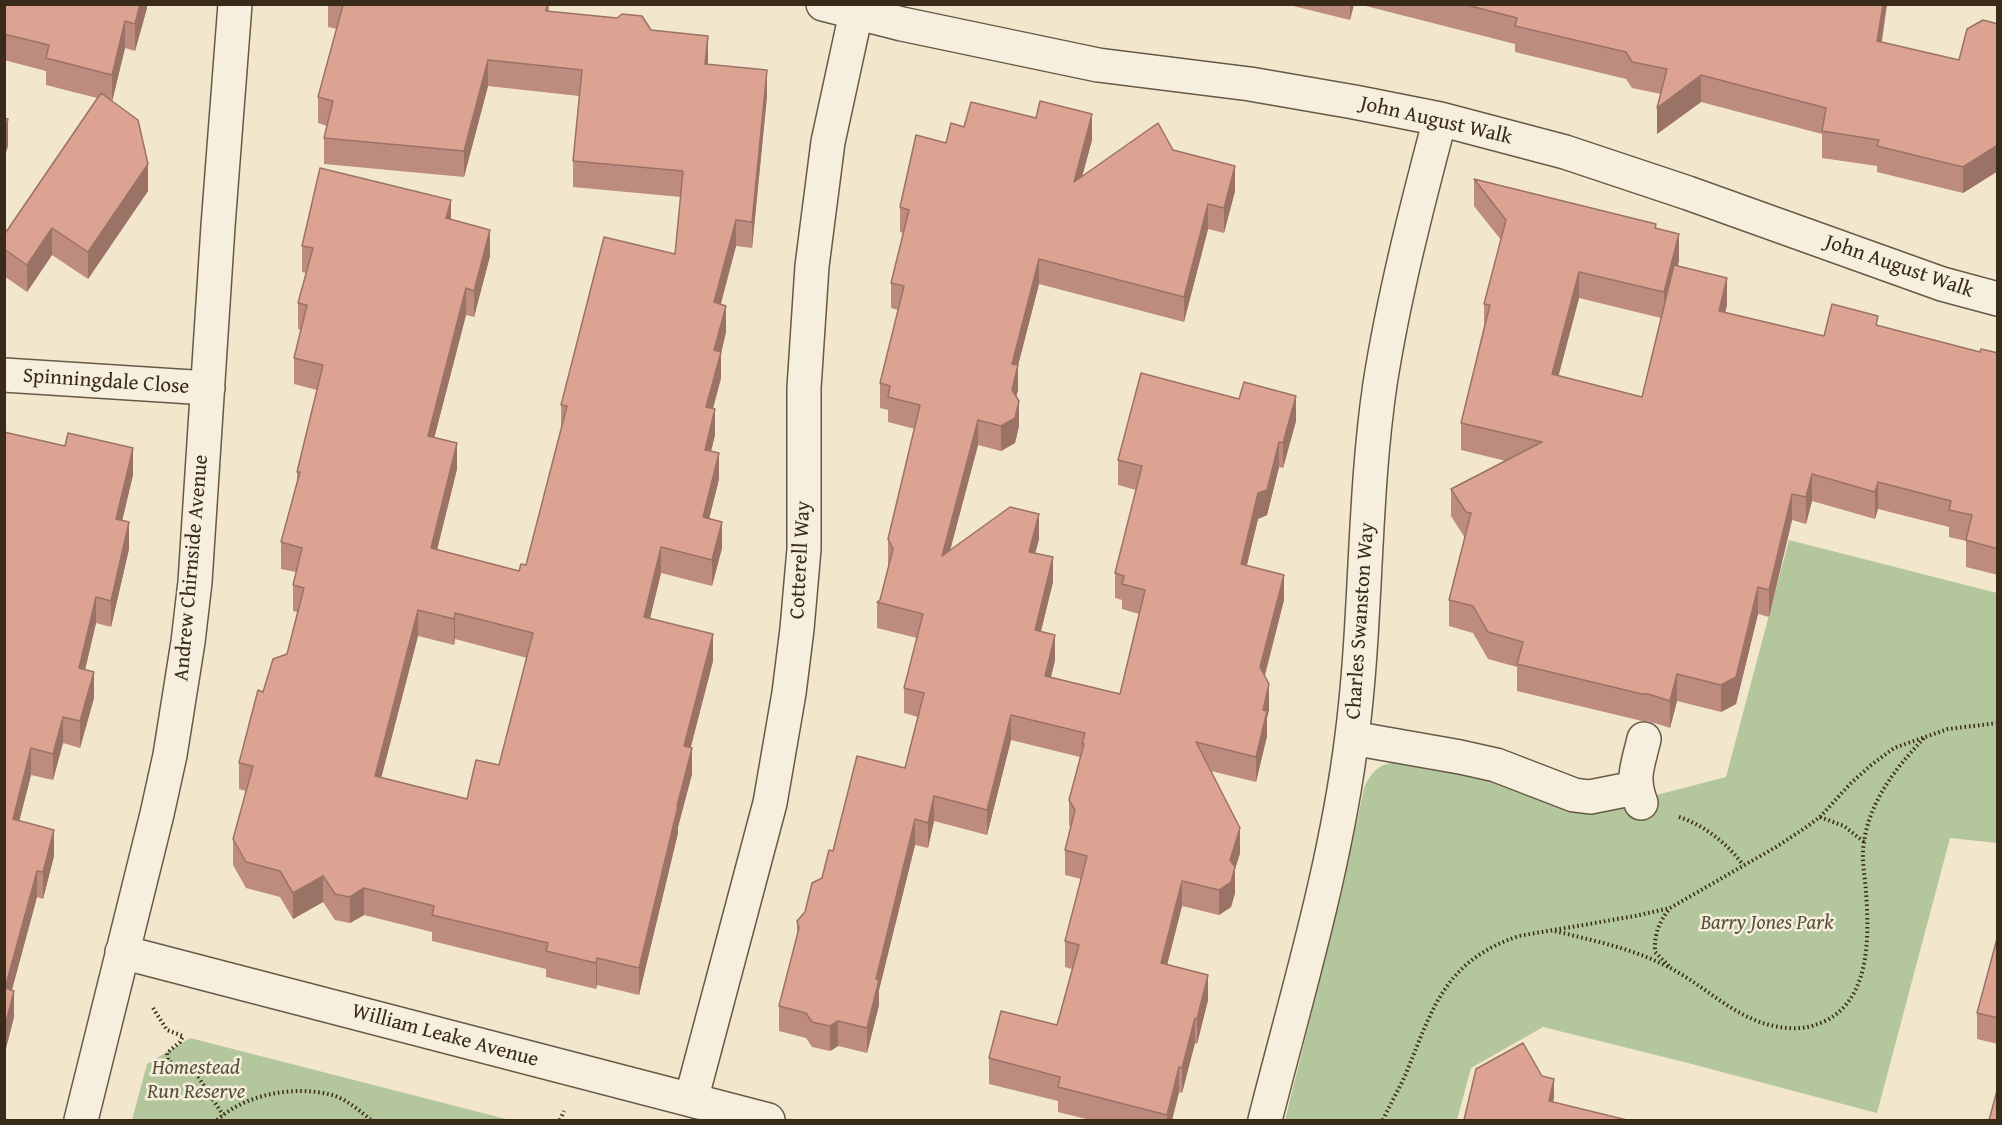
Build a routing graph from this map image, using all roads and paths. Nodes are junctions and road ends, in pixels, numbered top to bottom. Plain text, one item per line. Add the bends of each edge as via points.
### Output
1 (235, 4) edge
2 (824, 4) edge
3 (856, 13) junction
4 (1440, 119) junction
5 (1998, 299) edge
6 (4, 375) edge
7 (208, 388) junction
8 (1998, 723) edge
9 (1926, 737) junction
10 (1352, 738) junction
11 (1644, 739) dead end
12 (1638, 796) junction
13 (1820, 816) junction
14 (1864, 842) junction
15 (1743, 865) junction
16 (1670, 908) junction
17 (1551, 931) junction
18 (122, 952) junction
19 (1670, 968) junction
20 (692, 1100) junction
21 (223, 1115) junction
22 (81, 1120) edge
23 (217, 1120) edge
24 (371, 1120) edge
25 (768, 1120) edge
26 (1265, 1120) edge
27 (1383, 1120) edge

1 - 7 street, Andrew Chirnside Avenue
2 - 3 street, John August Walk
3 - 4 street, John August Walk via 1098,65 1250,84
3 - 20 street, Cotterell Way via 828,142 812,266 804,388 804,549 789,693 770,803
4 - 5 street, John August Walk via 1565,152 1942,284
4 - 10 street, Charles Swanston Way via 1401,276 1380,384
6 - 7 street, Spinningdale Close
7 - 18 street, Andrew Chirnside Avenue via 195,582 180,696 159,804
8 - 9 path via 1948,729
9 - 13 path via 1894,748 1871,765
9 - 14 path via 1901,762 1881,792
10 - 12 street via 1496,765 1574,795
10 - 26 street, Charles Swanston Way via 1338,825
11 - 12 street via 1635,774
12 - 15 path via 1648,811 1684,818 1705,830 1733,851
13 - 14 path via 1844,826
13 - 15 path
14 - 19 path via 1867,921 1862,972 1847,1003 1835,1016 1804,1028 1771,1026 1732,1009
15 - 16 path
16 - 17 path
16 - 19 path via 1660,921 1654,943 1655,952
17 - 19 path via 1640,954
17 - 27 path via 1502,941 1460,970 1430,1013
18 - 20 street, William Leake Avenue
18 - 21 path via 167,1030 183,1036 167,1053 168,1060 173,1064 190,1064
18 - 22 street, Andrew Chirnside Avenue
20 - 25 street, William Leake Avenue
21 - 23 path
21 - 24 path via 255,1099 283,1092 305,1092 333,1095

